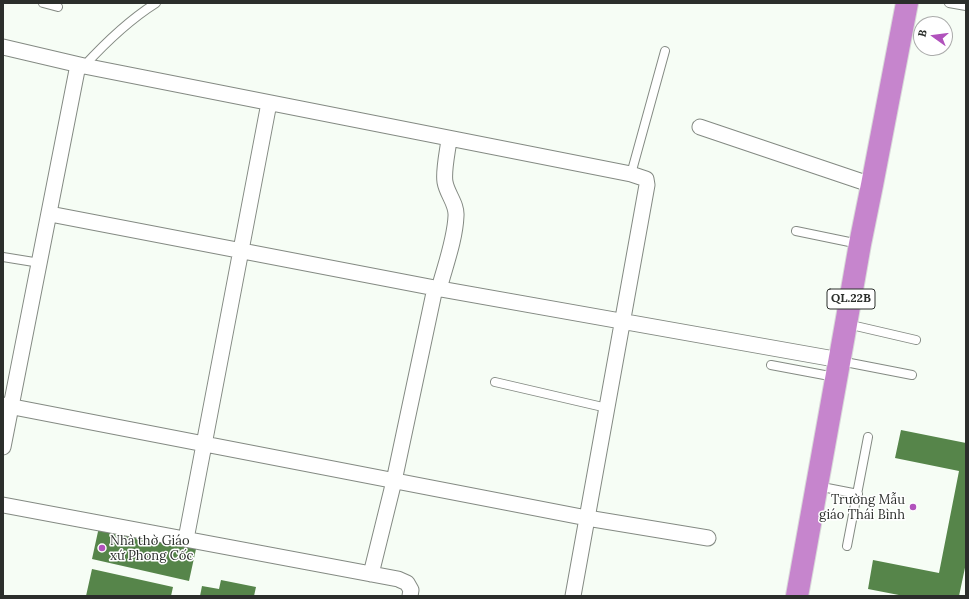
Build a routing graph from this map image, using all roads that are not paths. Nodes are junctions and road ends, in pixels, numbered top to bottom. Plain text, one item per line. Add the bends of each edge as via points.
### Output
1 (43, 3) edge
2 (156, 3) edge
3 (907, 3) edge
4 (949, 3) edge
5 (966, 6) edge
6 (58, 7) dead end
7 (3, 47) edge
8 (665, 51) dead end
9 (81, 66) junction
10 (270, 103) junction
11 (700, 127) dead end
12 (449, 138) junction
13 (631, 174) junction
14 (872, 185) junction
15 (50, 214) junction
16 (796, 231) dead end
17 (860, 244) junction
18 (241, 251) junction
19 (3, 257) edge
20 (40, 263) junction
21 (437, 289) junction
22 (622, 321) junction
23 (846, 324) junction
24 (916, 340) dead end
25 (770, 365) dead end
26 (838, 369) junction
27 (912, 375) dead end
28 (495, 382) dead end
29 (7, 405) edge
30 (606, 408) junction
31 (868, 437) dead end
32 (204, 444) junction
33 (3, 446) edge
34 (394, 481) junction
35 (817, 486) junction
36 (858, 494) junction
37 (3, 505) edge
38 (587, 518) junction
39 (708, 538) dead end
40 (186, 539) junction
41 (847, 546) dead end
42 (371, 574) junction
43 (410, 596) edge
44 (573, 596) edge
45 (797, 596) edge

1 - 6 lane
2 - 9 lane via 118,32
3 - 14 highway, QL.22B
4 - 5 lane
7 - 9 street
8 - 13 lane
9 - 10 street
9 - 15 street
10 - 12 street
10 - 18 street
11 - 14 street
12 - 13 street
12 - 21 street via 444,179 446,190 456,209 456,216
13 - 22 street via 646,179 647,185
14 - 17 highway, QL.22B
15 - 18 street
15 - 20 street
16 - 17 lane
17 - 23 highway, QL.22B
18 - 21 street
18 - 32 street
19 - 20 lane
20 - 29 street
21 - 22 street
21 - 34 street
22 - 26 street
22 - 30 street
23 - 24 lane
23 - 26 highway, QL.22B
25 - 26 lane
26 - 27 lane
26 - 35 highway, QL.22B
28 - 30 lane
29 - 32 street
29 - 33 street
30 - 38 street
31 - 36 lane
32 - 34 street
32 - 40 street
34 - 38 street
34 - 42 street
35 - 36 lane
35 - 45 highway, QL.22B
36 - 41 lane
37 - 40 street
38 - 39 street
38 - 44 street
40 - 42 street
42 - 43 street via 407,583 411,590

